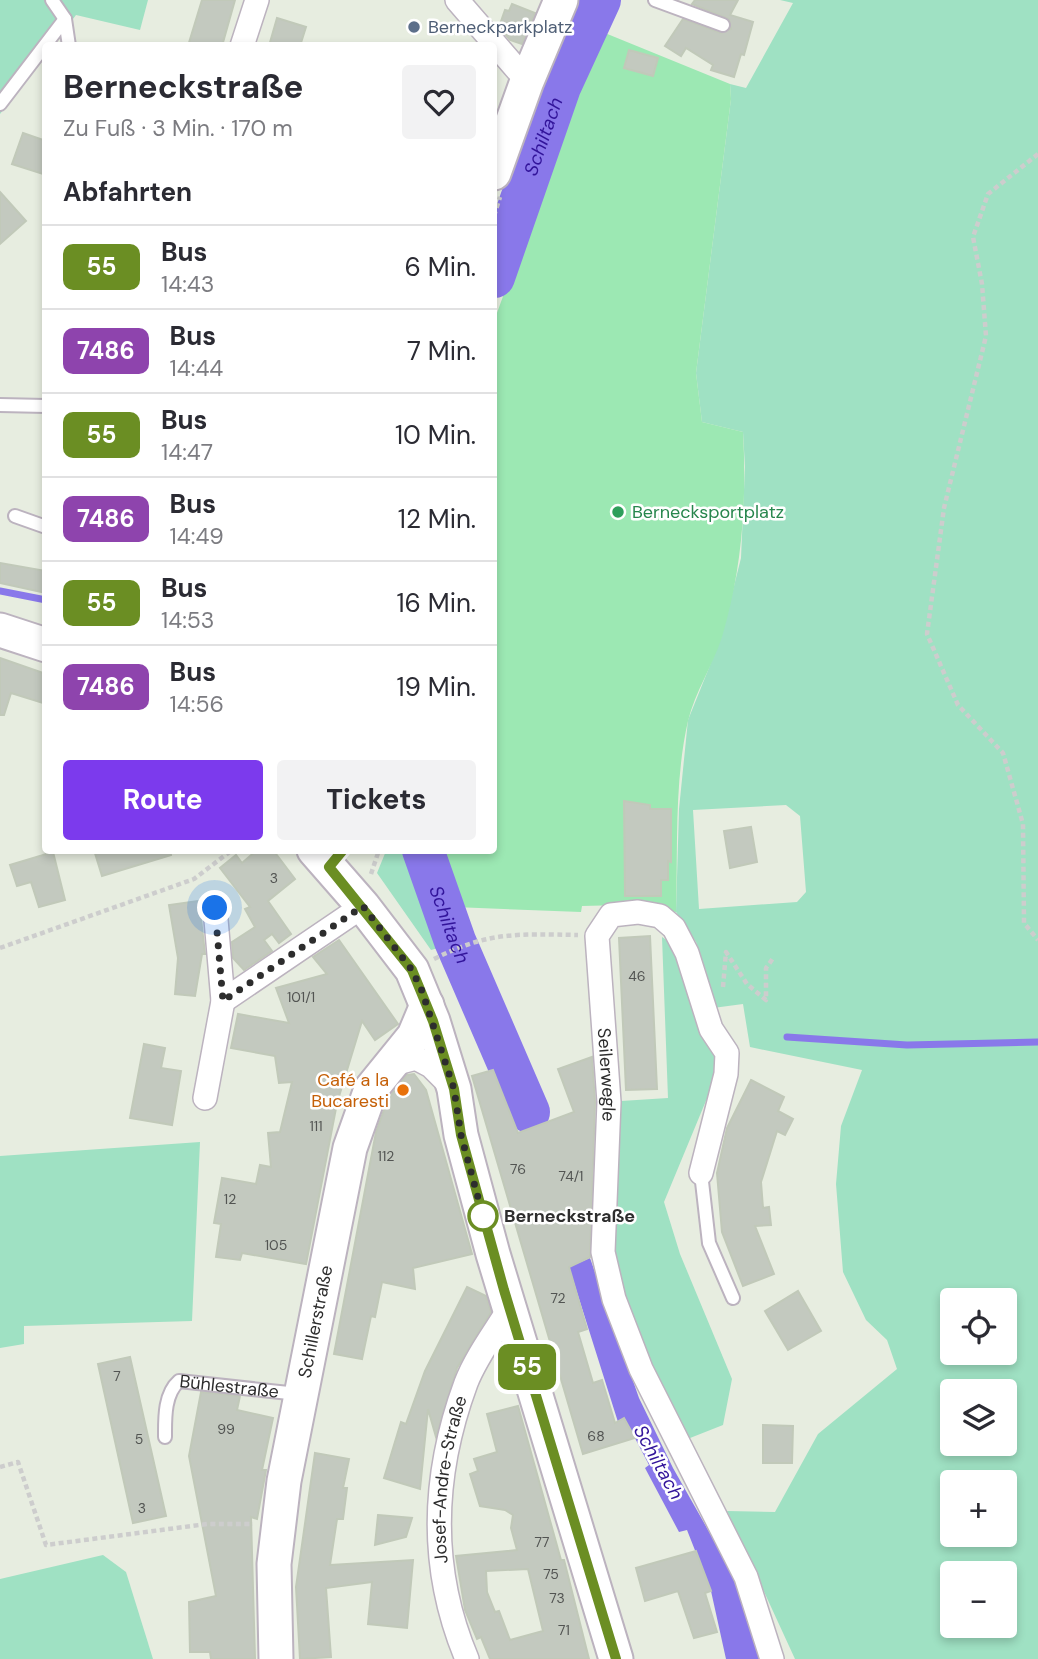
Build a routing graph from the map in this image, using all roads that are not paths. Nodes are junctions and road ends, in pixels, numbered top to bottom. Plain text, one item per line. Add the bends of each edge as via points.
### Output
1 (52, 0) edge
2 (257, 0) edge
3 (457, 0) edge
4 (561, 0) edge
5 (655, 0) edge
6 (65, 19) junction
7 (723, 25) dead end
8 (47, 42) edge
9 (68, 42) edge
10 (243, 42) edge
11 (493, 42) edge
12 (497, 46) edge
13 (42, 49) edge
14 (527, 81) junction
15 (0, 104) edge
16 (497, 165) edge
17 (0, 405) edge
18 (42, 406) edge
19 (15, 516) dead end
20 (42, 526) edge
21 (0, 630) edge
22 (42, 644) edge
23 (329, 856) edge
24 (363, 906) junction
25 (215, 908) dead end
26 (223, 1001) junction
27 (427, 1005) junction
28 (387, 1066) junction
29 (454, 1089) junction
30 (205, 1098) dead end
31 (701, 1173) joint
32 (733, 1298) dead end
33 (509, 1309) junction
34 (299, 1394) junction
35 (165, 1437) dead end
36 (276, 1659) edge
37 (467, 1659) edge
38 (616, 1659) edge
39 (772, 1659) edge

1 - 6 lane
2 - 10 street
3 - 11 street
4 - 14 main road
5 - 7 lane
6 - 8 lane
6 - 9 lane
12 - 14 street
13 - 15 lane
14 - 16 main road
17 - 18 lane
19 - 20 lane
21 - 22 main road
23 - 24 main road
24 - 26 street
24 - 27 main road via 412,970
25 - 26 street
26 - 30 street
27 - 28 main road, Schillerstraße via 414,1036
27 - 29 main road
28 - 29 street via 416,1058
28 - 34 main road, Schillerstraße via 371,1089 350,1148
29 - 33 main road via 461,1135
31 - 32 lane via 709,1243
31 - 39 street, Seilerwegle via 728,1063 726,1054 711,1028 687,953 674,928 660,916 638,912 611,915 597,936 609,1102 603,1252 614,1299 641,1369 746,1577
33 - 37 street, Josef-Andre-Straße via 467,1381 442,1471 439,1560 452,1624
33 - 38 main road
34 - 35 lane, Bühlestraße via 179,1381 172,1387
34 - 36 main road, Schillerstraße via 274,1564

